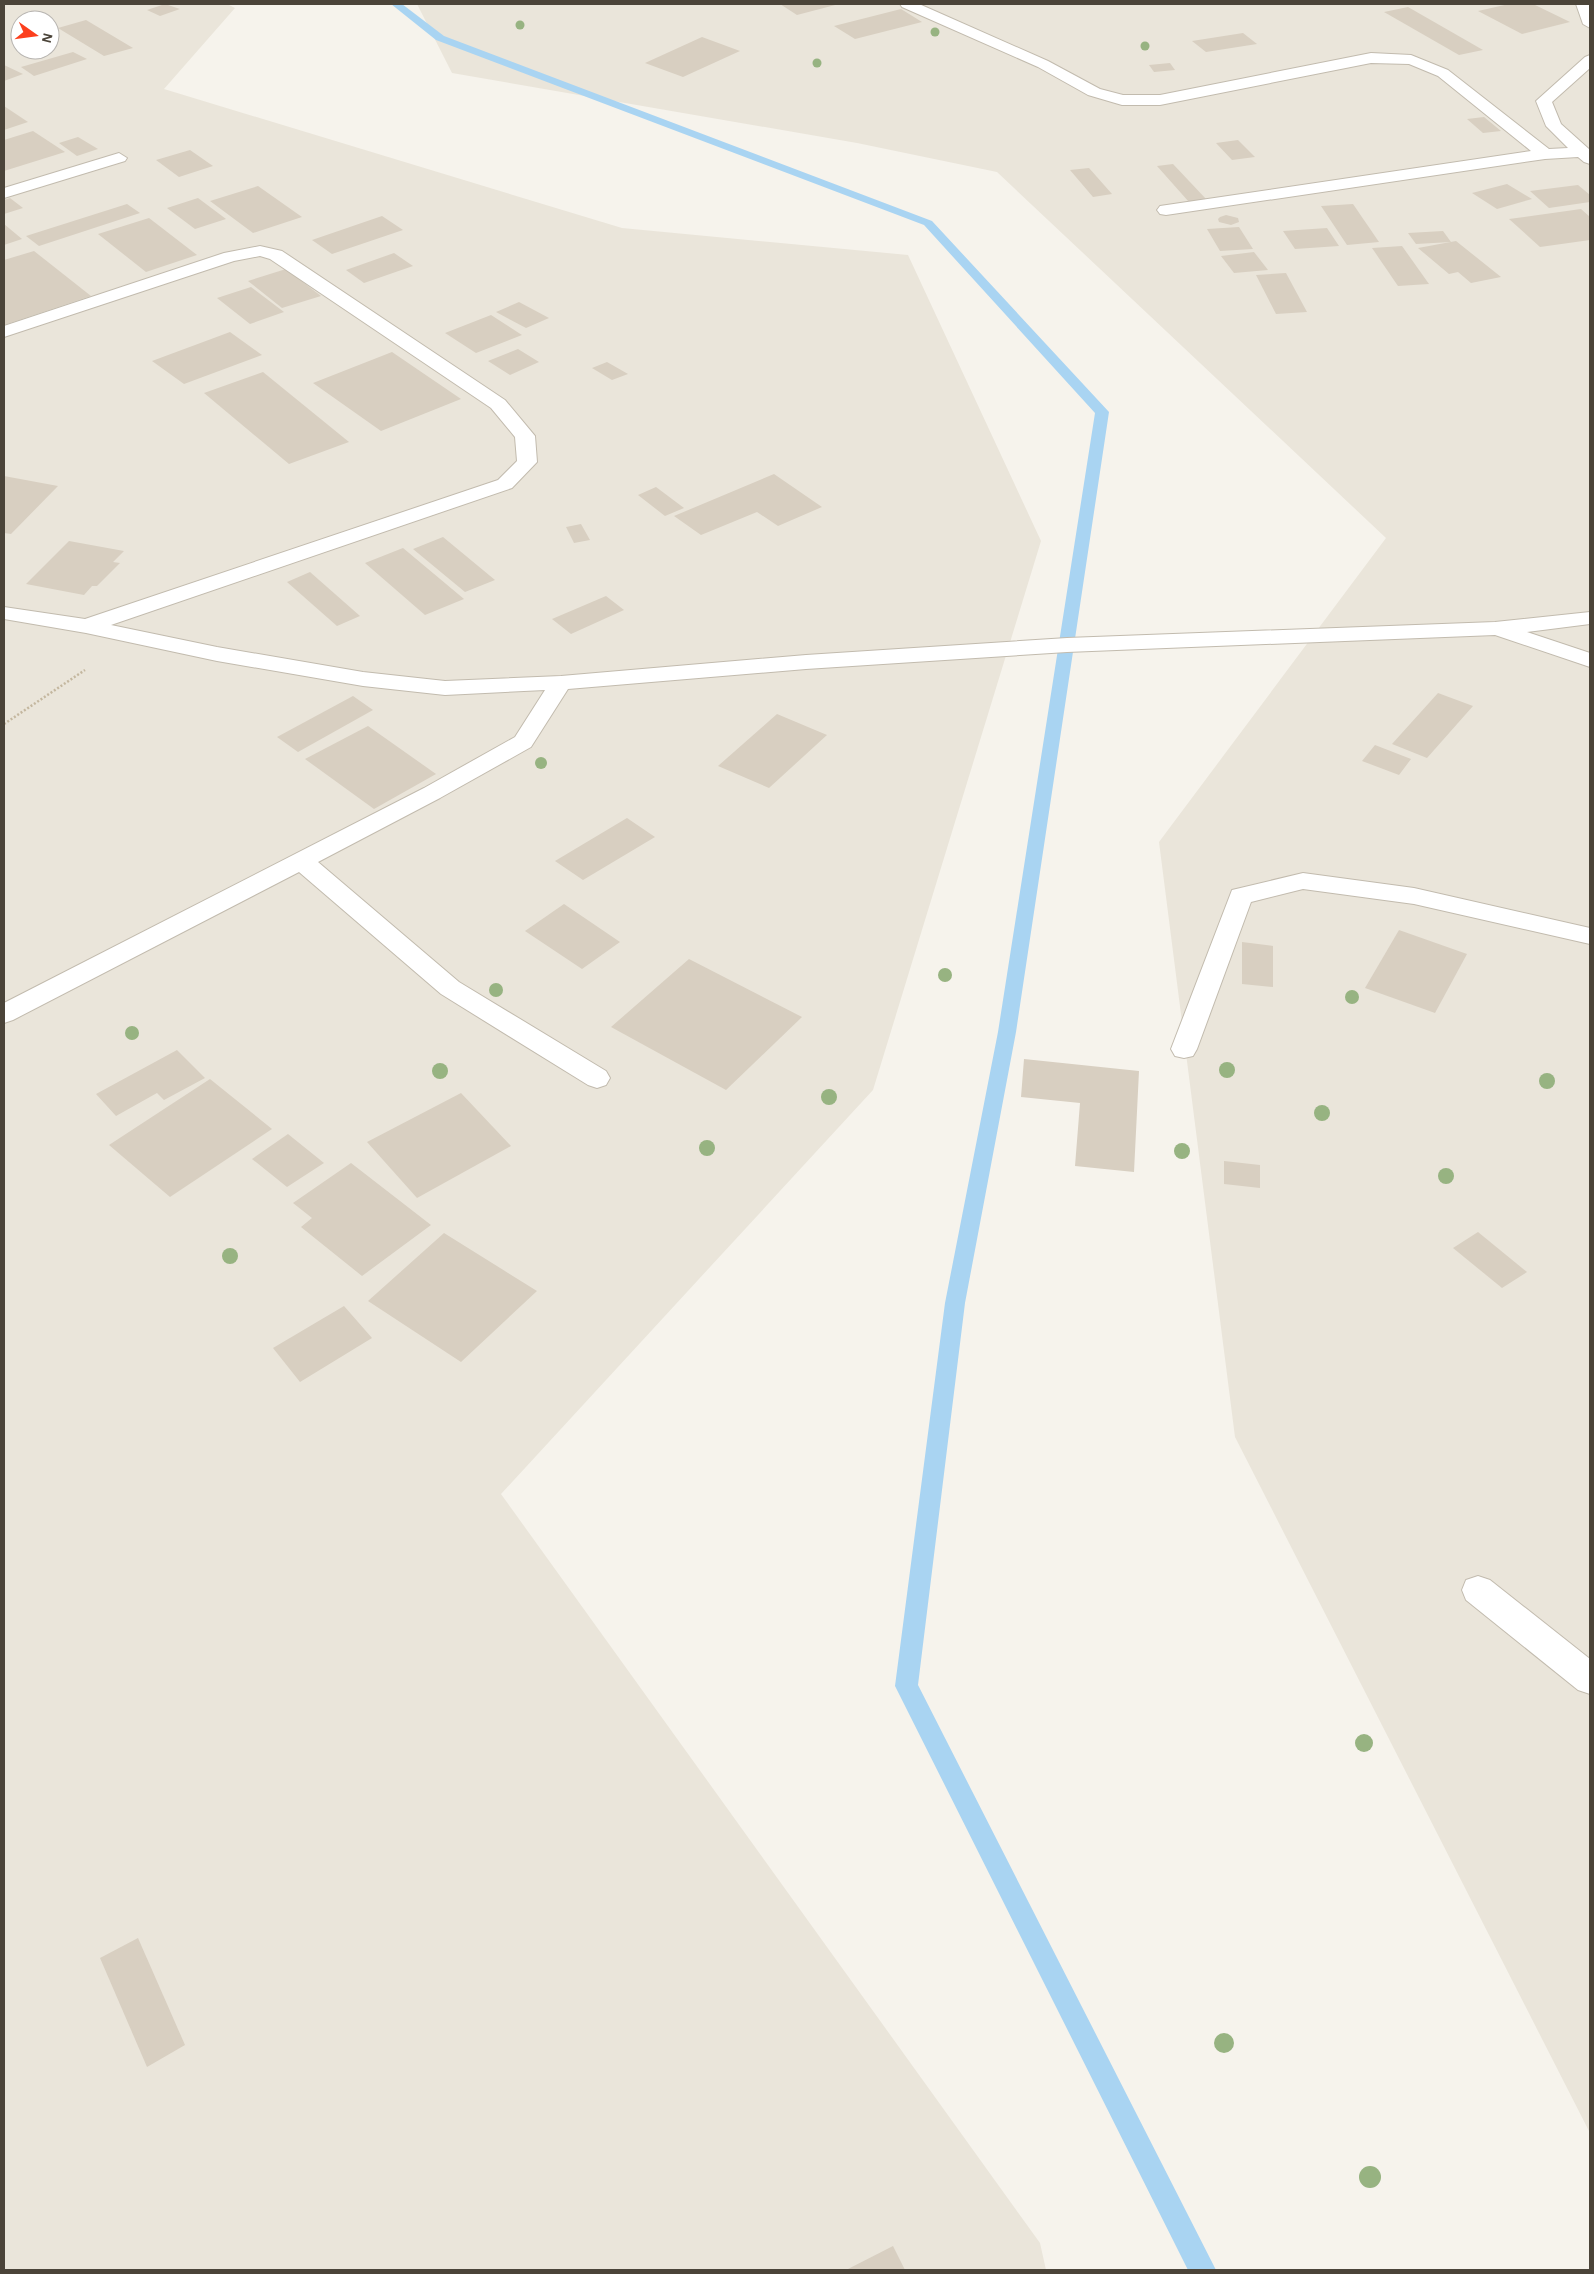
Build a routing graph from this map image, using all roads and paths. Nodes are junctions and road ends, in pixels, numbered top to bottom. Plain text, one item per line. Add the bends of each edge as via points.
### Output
1 (907, 4) edge
2 (1590, 60) edge
3 (1545, 154) junction
4 (1586, 155) edge
5 (118, 158) dead end
6 (4, 193) edge
7 (1166, 210) dead end
8 (4, 332) edge
9 (4, 613) edge
10 (1590, 618) edge
11 (86, 626) junction
12 (1495, 628) junction
13 (136, 637) junction
14 (1590, 660) edge
15 (561, 683) junction
16 (4, 724) edge
17 (301, 860) junction
18 (1590, 936) edge
19 (4, 1014) edge
20 (1184, 1049) dead end
21 (597, 1078) dead end
22 (1478, 1590) dead end
23 (1590, 1679) edge

1 - 3 street via 1043,64 1094,92 1122,100 1160,100 1371,58 1411,60 1443,73
2 - 4 street via 1544,101 1554,126
3 - 4 street
3 - 7 street
5 - 6 street
8 - 11 street via 260,250 276,254 498,404 525,436 527,462 505,484
9 - 11 street
10 - 12 street
11 - 13 street
12 - 14 street
12 - 15 street via 1066,645 806,662
13 - 15 street via 372,680 445,688
13 - 16 path
15 - 17 street via 523,742
17 - 19 street
17 - 21 street via 450,988
18 - 20 street via 1414,896 1303,881 1241,896
22 - 23 street

